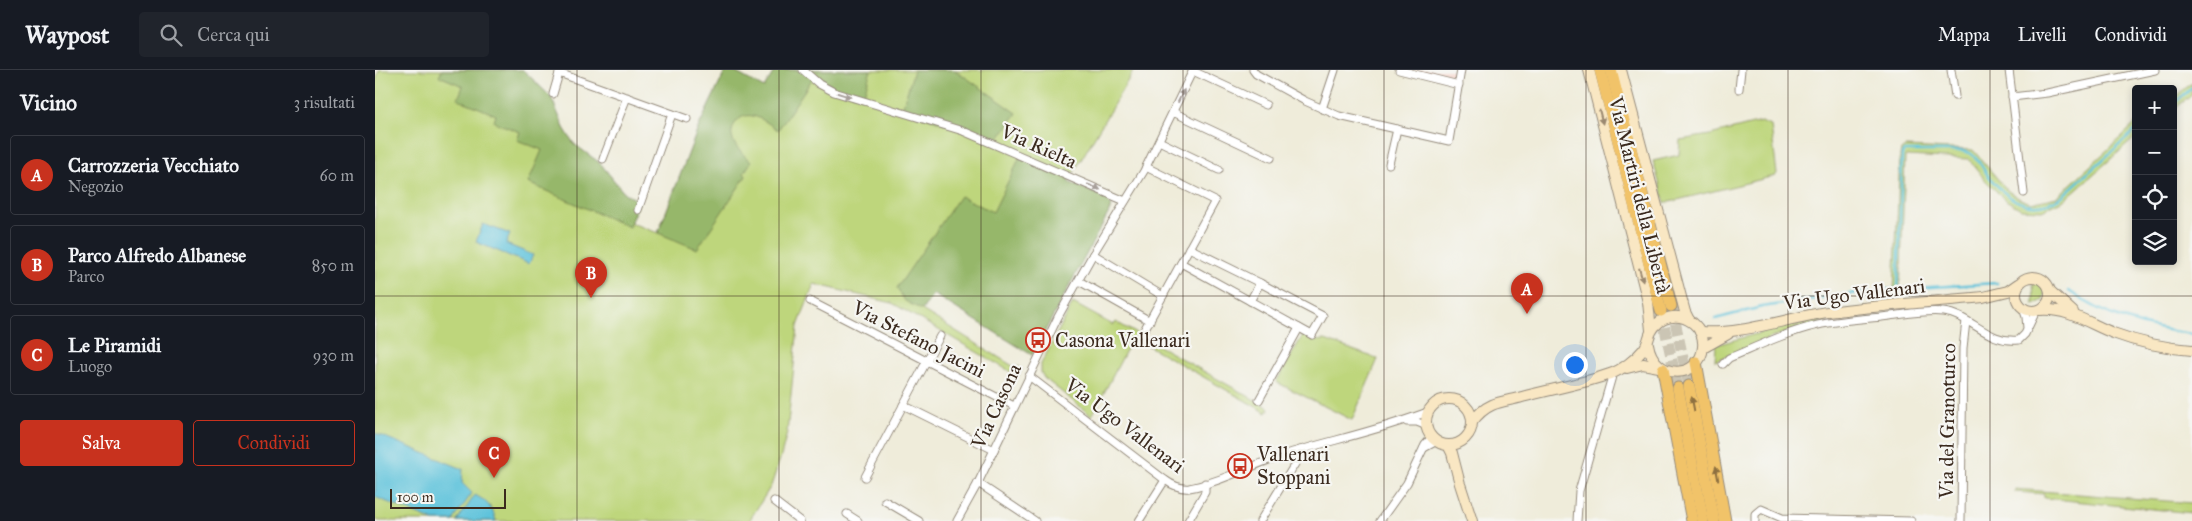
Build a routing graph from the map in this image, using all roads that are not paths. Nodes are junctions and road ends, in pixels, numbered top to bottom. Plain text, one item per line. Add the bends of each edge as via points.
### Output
1 (803, 70) edge
2 (1193, 70) edge
3 (1253, 70) edge
4 (1335, 70) edge
5 (1399, 70) edge
6 (1461, 70) edge
7 (1589, 70) edge
8 (1599, 70) edge
9 (1611, 70) edge
10 (1621, 70) edge
11 (1741, 70) edge
12 (1951, 70) edge
13 (2009, 70) edge
14 (2155, 70) edge
15 (560, 72) edge
16 (1459, 85) junction
17 (1739, 89) dead end
18 (553, 94) dead end
19 (1955, 96) dead end
20 (627, 97) junction
21 (2013, 97) junction
22 (1266, 105) dead end
23 (1322, 109) junction
24 (1173, 112) junction
25 (672, 114) junction
26 (687, 119) dead end
27 (1397, 129) junction
28 (1159, 141) junction
29 (1271, 158) dead end
30 (603, 159) dead end
31 (1389, 164) dead end
32 (1146, 167) junction
33 (1219, 170) dead end
34 (2024, 193) dead end
35 (1125, 201) junction
36 (638, 210) dead end
37 (1189, 248) junction
38 (1093, 254) junction
39 (1181, 263) junction
40 (1079, 280) junction
41 (1260, 283) junction
42 (2018, 284) junction
43 (2050, 291) junction
44 (1163, 296) junction
45 (1983, 297) junction
46 (1250, 300) junction
47 (810, 301) dead end
48 (2021, 306) junction
49 (2038, 310) junction
50 (2078, 316) junction
51 (1689, 320) junction
52 (1150, 321) junction
53 (1966, 321) junction
54 (1299, 328) junction
55 (1651, 330) junction
56 (2027, 331) junction
57 (1700, 332) junction
58 (1731, 333) junction
59 (1142, 334) dead end
60 (939, 336) dead end
61 (1648, 344) junction
62 (1703, 348) junction
63 (2192, 350) edge
64 (926, 361) junction
65 (1696, 362) junction
66 (1723, 364) dead end
67 (1661, 368) junction
68 (1615, 372) junction
69 (1029, 376) junction
70 (1259, 400) dead end
71 (1463, 404) junction
72 (903, 405) junction
73 (1493, 405) junction
74 (1014, 406) junction
75 (1430, 411) junction
76 (1404, 421) junction
77 (1472, 422) junction
78 (1427, 426) junction
79 (1463, 440) junction
80 (1439, 441) junction
81 (994, 450) junction
82 (1300, 450) junction
83 (1457, 468) junction
84 (865, 477) dead end
85 (1165, 480) junction
86 (978, 483) junction
87 (1205, 483) junction
88 (774, 501) dead end
89 (885, 501) dead end
90 (847, 514) dead end
91 (1779, 520) edge
92 (800, 521) edge
93 (858, 521) edge
94 (919, 521) edge
95 (957, 521) edge
96 (1035, 521) edge
97 (1139, 521) edge
98 (1188, 521) edge
99 (1260, 521) edge
100 (1380, 521) edge
101 (1472, 521) edge
102 (1577, 521) edge
103 (1692, 521) edge
104 (1703, 521) edge
105 (1714, 521) edge
106 (1725, 521) edge
107 (1755, 521) edge
108 (1911, 521) edge
109 (1961, 521) edge

1 -> 35 street, Via Rielta via 834,92 963,131
2 - 22 street
24 -> 2 street
3 - 23 street
4 - 23 street
5 - 16 street
6 - 16 street
7 -> 55 street, Via Martiri della Libertà via 1648,302
8 - 9 main road, Via Martiri della Libertà via 1666,309
10 - 51 street, Via Martiri della Libertà
11 - 17 street
12 - 19 street
13 - 21 street
14 - 21 street
15 - 18 street
15 - 20 street
16 - 27 street via 1449,140
20 - 25 street
20 - 30 street
21 - 34 street
23 - 27 street
24 - 28 street
24 - 29 street
25 - 26 street
25 - 36 street
27 - 31 street
28 - 32 street
28 - 33 street
32 - 35 street
32 - 37 street via 1215,201
35 - 38 street, Via Casona
37 - 39 street
37 - 41 street
38 - 40 street, Via Casona
38 - 44 street
39 - 44 street
39 - 46 street
40 - 52 street
40 - 69 street, Via Casona
41 - 46 street
41 - 54 street via 1323,316 1312,335
42 - 43 street, Via Ugo Vallenari via 2028,277 2037,277 2046,282
42 - 45 street, Via Ugo Vallenari
42 - 48 street via 2015,296
43 - 49 street via 2049,301
43 - 50 street, Via Ugo Vallenari
44 - 52 street
45 - 48 street, Via Ugo Vallenari
45 - 58 street, Via Ugo Vallenari via 1827,312
46 - 54 street
47 - 64 street, Via Stefano Jacini
48 - 49 street, Via Ugo Vallenari
48 - 56 street
49 - 50 street, Via Ugo Vallenari via 2057,310
49 - 56 street
50 - 63 street, Via Ugo Vallenari via 2123,336
51 - 55 street via 1681,317 1664,319
51 - 57 street
52 - 59 street
53 - 56 street, Via Ugo Vallenari via 2003,340 2019,340
53 - 66 street, Via Ugo Vallenari via 1942,312 1826,324 1779,337 1729,358
53 - 109 street, Via del Granoturco
54 - 70 street
55 - 61 street
57 - 58 street, Via Ugo Vallenari
57 - 62 street
58 - 62 street, Via Ugo Vallenari
60 - 64 street
61 - 67 street via 1649,353
61 - 68 street via 1638,356
62 - 65 street
64 - 72 street
64 - 74 street, Via Stefano Jacini
65 - 67 street via 1681,371
106 -> 65 main road
67 - 68 street via 1639,364
67 - 103 main road
68 - 73 street
68 - 102 street via 1579,491
69 - 74 street, Via Casona
69 - 85 street, Via Ugo Vallenari
71 - 73 street
71 - 75 street via 1443,400
71 - 77 street via 1469,409
72 - 81 street
72 - 84 street
73 - 77 street via 1478,413
74 - 81 street, Via Casona
75 - 76 street, Via Ugo Vallenari
75 - 78 street
76 - 78 street, Via Ugo Vallenari
76 - 82 street, Via Ugo Vallenari
77 - 79 street
78 - 80 street
79 - 80 street
79 - 83 street
80 - 83 street
80 - 100 street via 1424,448 1407,482
81 - 86 street, Via Casona
82 - 87 street, Via Ugo Vallenari
82 - 99 street via 1298,459
83 - 101 street
85 - 87 street, Via Ugo Vallenari via 1174,486 1187,488
85 - 97 street
86 - 95 street, Via Casona
86 - 96 street
87 - 98 street via 1205,492
88 - 92 street
89 - 94 street
90 - 93 street
91 - 107 street via 1761,509 1755,514
91 - 108 street
105 -> 104 main road via 1684,387

